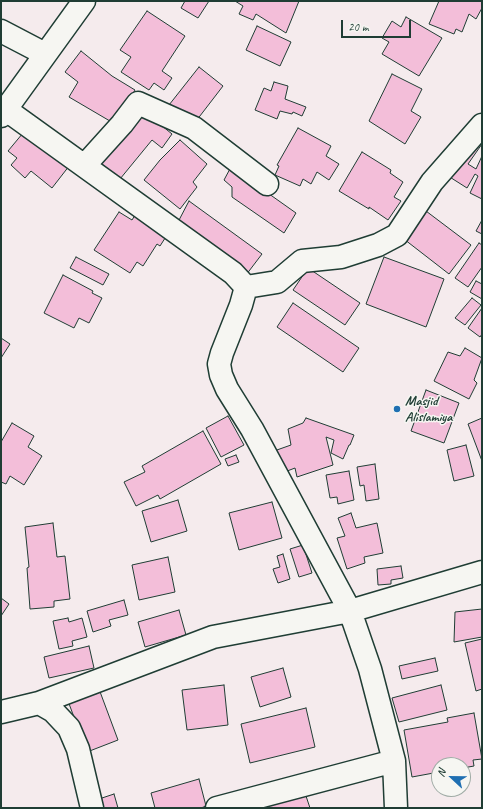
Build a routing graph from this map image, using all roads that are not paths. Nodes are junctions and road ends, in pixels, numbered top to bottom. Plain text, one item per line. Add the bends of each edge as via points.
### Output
1 (84, 1) edge
2 (1, 32) edge
3 (45, 54) junction
4 (3, 113) edge
5 (482, 125) edge
6 (85, 165) junction
7 (267, 184) dead end
8 (246, 287) junction
9 (482, 572) edge
10 (350, 611) junction
11 (39, 703) junction
12 (1, 712) edge
13 (394, 761) junction
14 (92, 808) edge
15 (217, 808) edge
16 (396, 808) edge

1 - 3 street
2 - 3 street
3 - 4 street
4 - 6 street
5 - 8 street via 432,182 397,235 378,245 341,257 302,261 277,282
6 - 7 street via 138,103 194,128
6 - 8 street via 233,273
8 - 10 street via 222,353 219,364 221,375
9 - 10 street
10 - 11 street via 213,637
10 - 13 street via 370,669
11 - 12 street
11 - 14 street via 53,711 69,728 78,749
13 - 15 street
13 - 16 street

